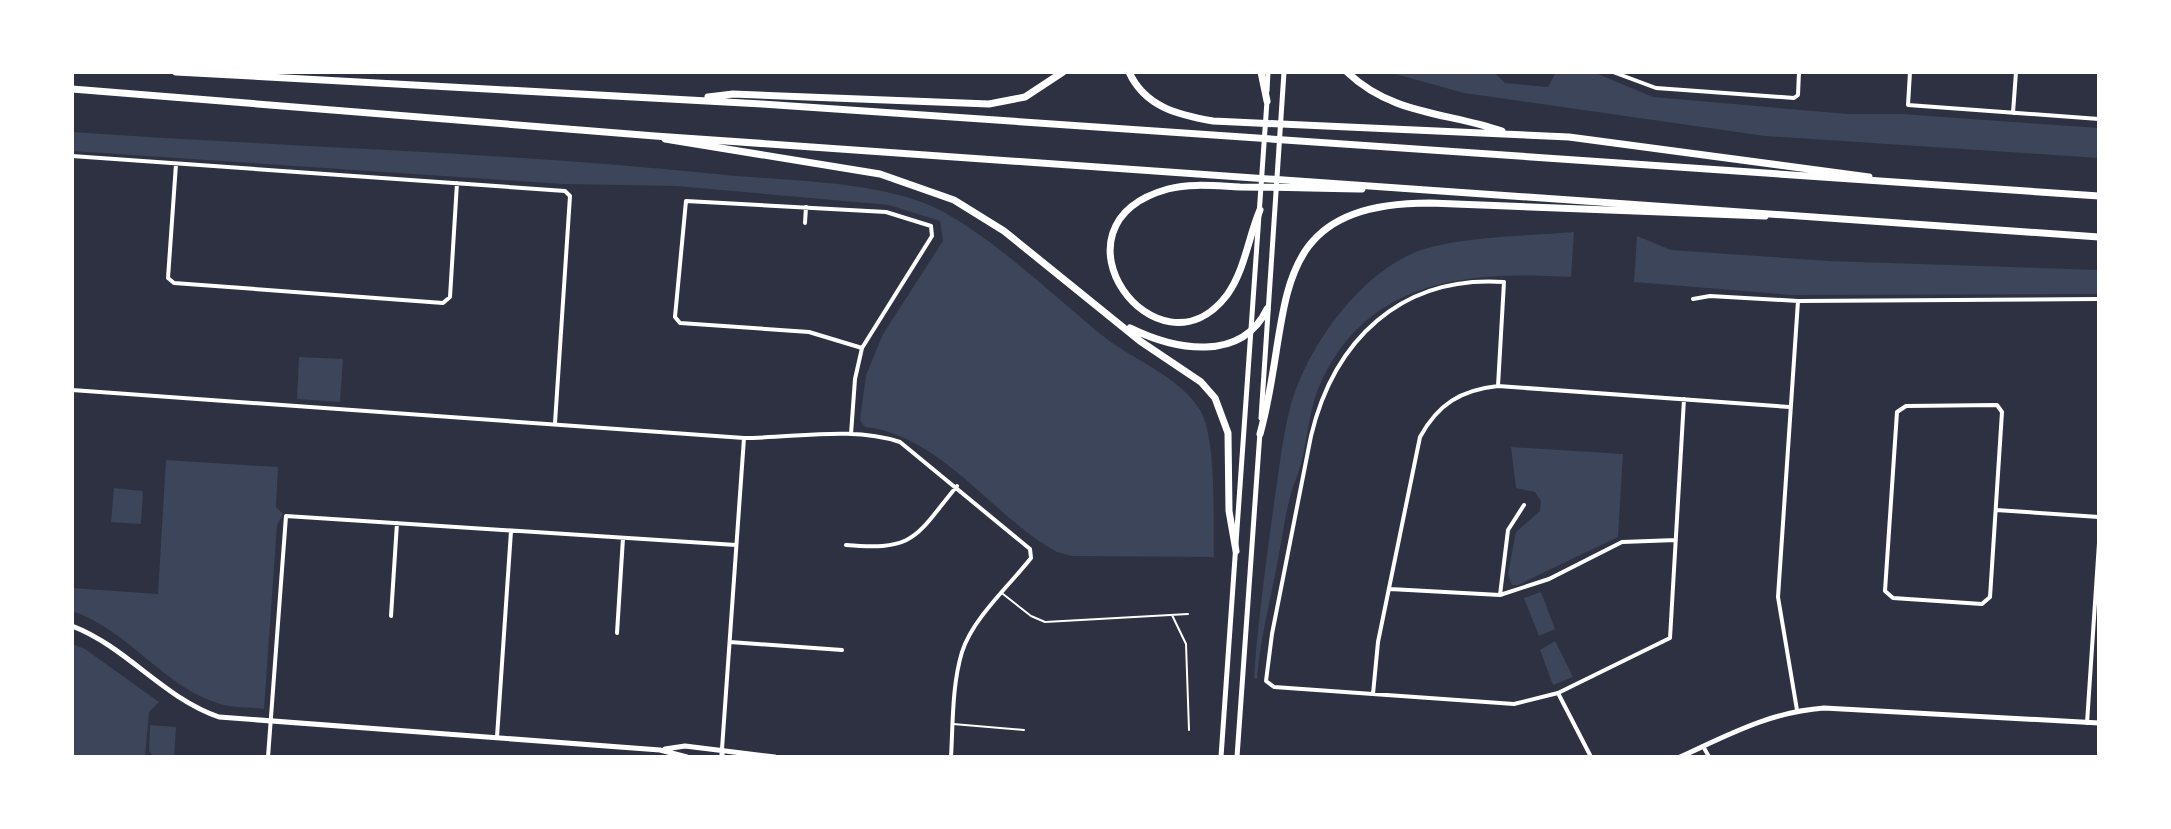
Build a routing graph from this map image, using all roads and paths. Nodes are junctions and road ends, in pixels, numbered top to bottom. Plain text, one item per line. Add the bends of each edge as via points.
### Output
1 (176, 72) edge
2 (1063, 72) edge
3 (1129, 72) edge
4 (1261, 72) edge
5 (1268, 72) edge
6 (1284, 72) edge
7 (1347, 72) edge
8 (1613, 72) edge
9 (1799, 72) edge
10 (1910, 72) edge
11 (2016, 72) edge
12 (72, 89) edge
13 (690, 100) junction
14 (1267, 101) junction
15 (2013, 113) junction
16 (2099, 119) edge
17 (1508, 133) junction
18 (655, 136) junction
19 (72, 156) edge
20 (176, 164) junction
21 (1887, 182) junction
22 (457, 183) junction
23 (1454, 191) junction
24 (2099, 196) edge
25 (806, 207) junction
26 (1260, 210) junction
27 (1780, 215) junction
28 (805, 223) dead end
29 (2099, 237) edge
30 (1693, 299) dead end
31 (2099, 299) edge
32 (1798, 301) junction
33 (1267, 309) junction
34 (1118, 322) junction
35 (1251, 330) junction
36 (862, 348) junction
37 (1498, 386) junction
38 (72, 390) edge
39 (1684, 399) junction
40 (1790, 407) junction
41 (555, 424) junction
42 (851, 434) junction
43 (1260, 434) junction
44 (744, 438) junction
45 (957, 486) junction
46 (1524, 505) dead end
47 (1996, 510) junction
48 (2099, 517) edge
49 (397, 523) junction
50 (511, 530) junction
51 (623, 538) junction
52 (1676, 540) junction
53 (2099, 543) edge
54 (736, 545) junction
55 (846, 545) dead end
56 (1236, 551) junction
57 (1389, 589) junction
58 (1003, 594) junction
59 (1500, 595) junction
60 (2097, 612) edge
61 (1172, 614) junction
62 (1188, 614) dead end
63 (391, 616) dead end
64 (72, 626) edge
65 (617, 633) dead end
66 (730, 642) junction
67 (842, 650) dead end
68 (1558, 693) junction
69 (1373, 694) junction
70 (1797, 710) junction
71 (270, 722) junction
72 (2087, 723) junction
73 (2099, 723) edge
74 (953, 724) junction
75 (1024, 730) dead end
76 (1189, 730) dead end
77 (497, 740) junction
78 (1703, 746) junction
79 (722, 749) junction
80 (660, 750) junction
81 (268, 757) edge
82 (687, 757) edge
83 (722, 757) edge
84 (775, 757) edge
85 (951, 757) edge
86 (1221, 757) edge
87 (1237, 757) edge
88 (1591, 757) edge
89 (1680, 757) edge
90 (1709, 757) edge

1 - 13 highway
2 - 13 highway via 1025,97 989,104 733,94
3 - 17 highway via 1139,91 1166,110 1213,121
4 - 14 highway
5 - 14 main road
6 - 33 main road
7 - 17 highway via 1395,105
8 - 9 street via 1656,88 1794,98
10 - 15 street via 1908,105
11 - 15 street
12 - 18 highway
13 - 21 highway
14 - 26 main road
15 - 16 street
17 - 21 highway via 1852,173
18 - 23 highway
18 - 34 highway via 862,170 926,188 1004,231
19 - 20 street
20 - 22 street
20 - 22 street via 168,278 174,283 443,303 450,297
21 - 24 highway
22 - 41 street via 565,191 570,196
23 - 26 highway via 1194,185 1168,189 1138,203 1121,220 1111,251 1116,282 1137,307 1157,317 1201,315 1234,285
23 - 27 highway
25 - 28 street
25 - 36 street via 901,214 931,226 932,236
25 - 36 street via 686,201 675,317 680,323 809,332
26 - 35 main road
27 - 29 highway
27 - 43 highway via 1748,218 1430,203 1354,211 1313,240 1293,273
30 - 32 street
31 - 32 street
32 - 40 street
33 - 35 highway
33 - 43 main road
34 - 35 highway via 1159,341 1197,348 1227,344
34 - 56 highway via 1201,382 1221,408 1228,433 1229,511
35 - 56 main road
36 - 42 street
37 - 39 street
37 - 57 street via 1471,389 1431,416 1420,437
37 - 69 street via 1504,282 1479,280 1444,285 1379,318 1352,344 1318,407 1266,681 1274,687
38 - 41 street
39 - 40 street
39 - 52 street
40 - 70 street via 1778,597
41 - 44 street
42 - 44 street
42 - 45 street via 900,442
43 - 87 main road
44 - 54 street
45 - 55 street via 904,544
45 - 58 street via 1030,549 1031,558
46 - 59 street via 1508,530
47 - 47 street via 2002,412 1997,405 1906,406 1897,412 1885,591 1893,598 1982,604 1990,597
47 - 48 street
49 - 50 street
49 - 63 street
49 - 71 street via 286,516
50 - 51 street
50 - 77 street
51 - 54 street
51 - 65 street
52 - 59 street via 1622,542 1549,579
52 - 68 street via 1670,638
53 - 60 street
54 - 66 street
56 - 86 main road
57 - 59 street
57 - 69 street
58 - 61 lane via 1045,622
58 - 74 street via 963,651
60 - 72 street
61 - 62 lane
61 - 76 lane via 1186,644
64 - 71 main road via 102,639 199,711
66 - 67 street
66 - 79 street
68 - 69 street via 1514,704
68 - 88 street
70 - 72 main road via 1857,707
70 - 78 main road via 1750,723
71 - 77 main road
71 - 81 street
72 - 73 main road
74 - 75 lane
74 - 85 street
77 - 80 main road
78 - 89 main road
78 - 90 street
79 - 80 main road
79 - 83 main road
79 - 84 main road
80 - 82 main road

